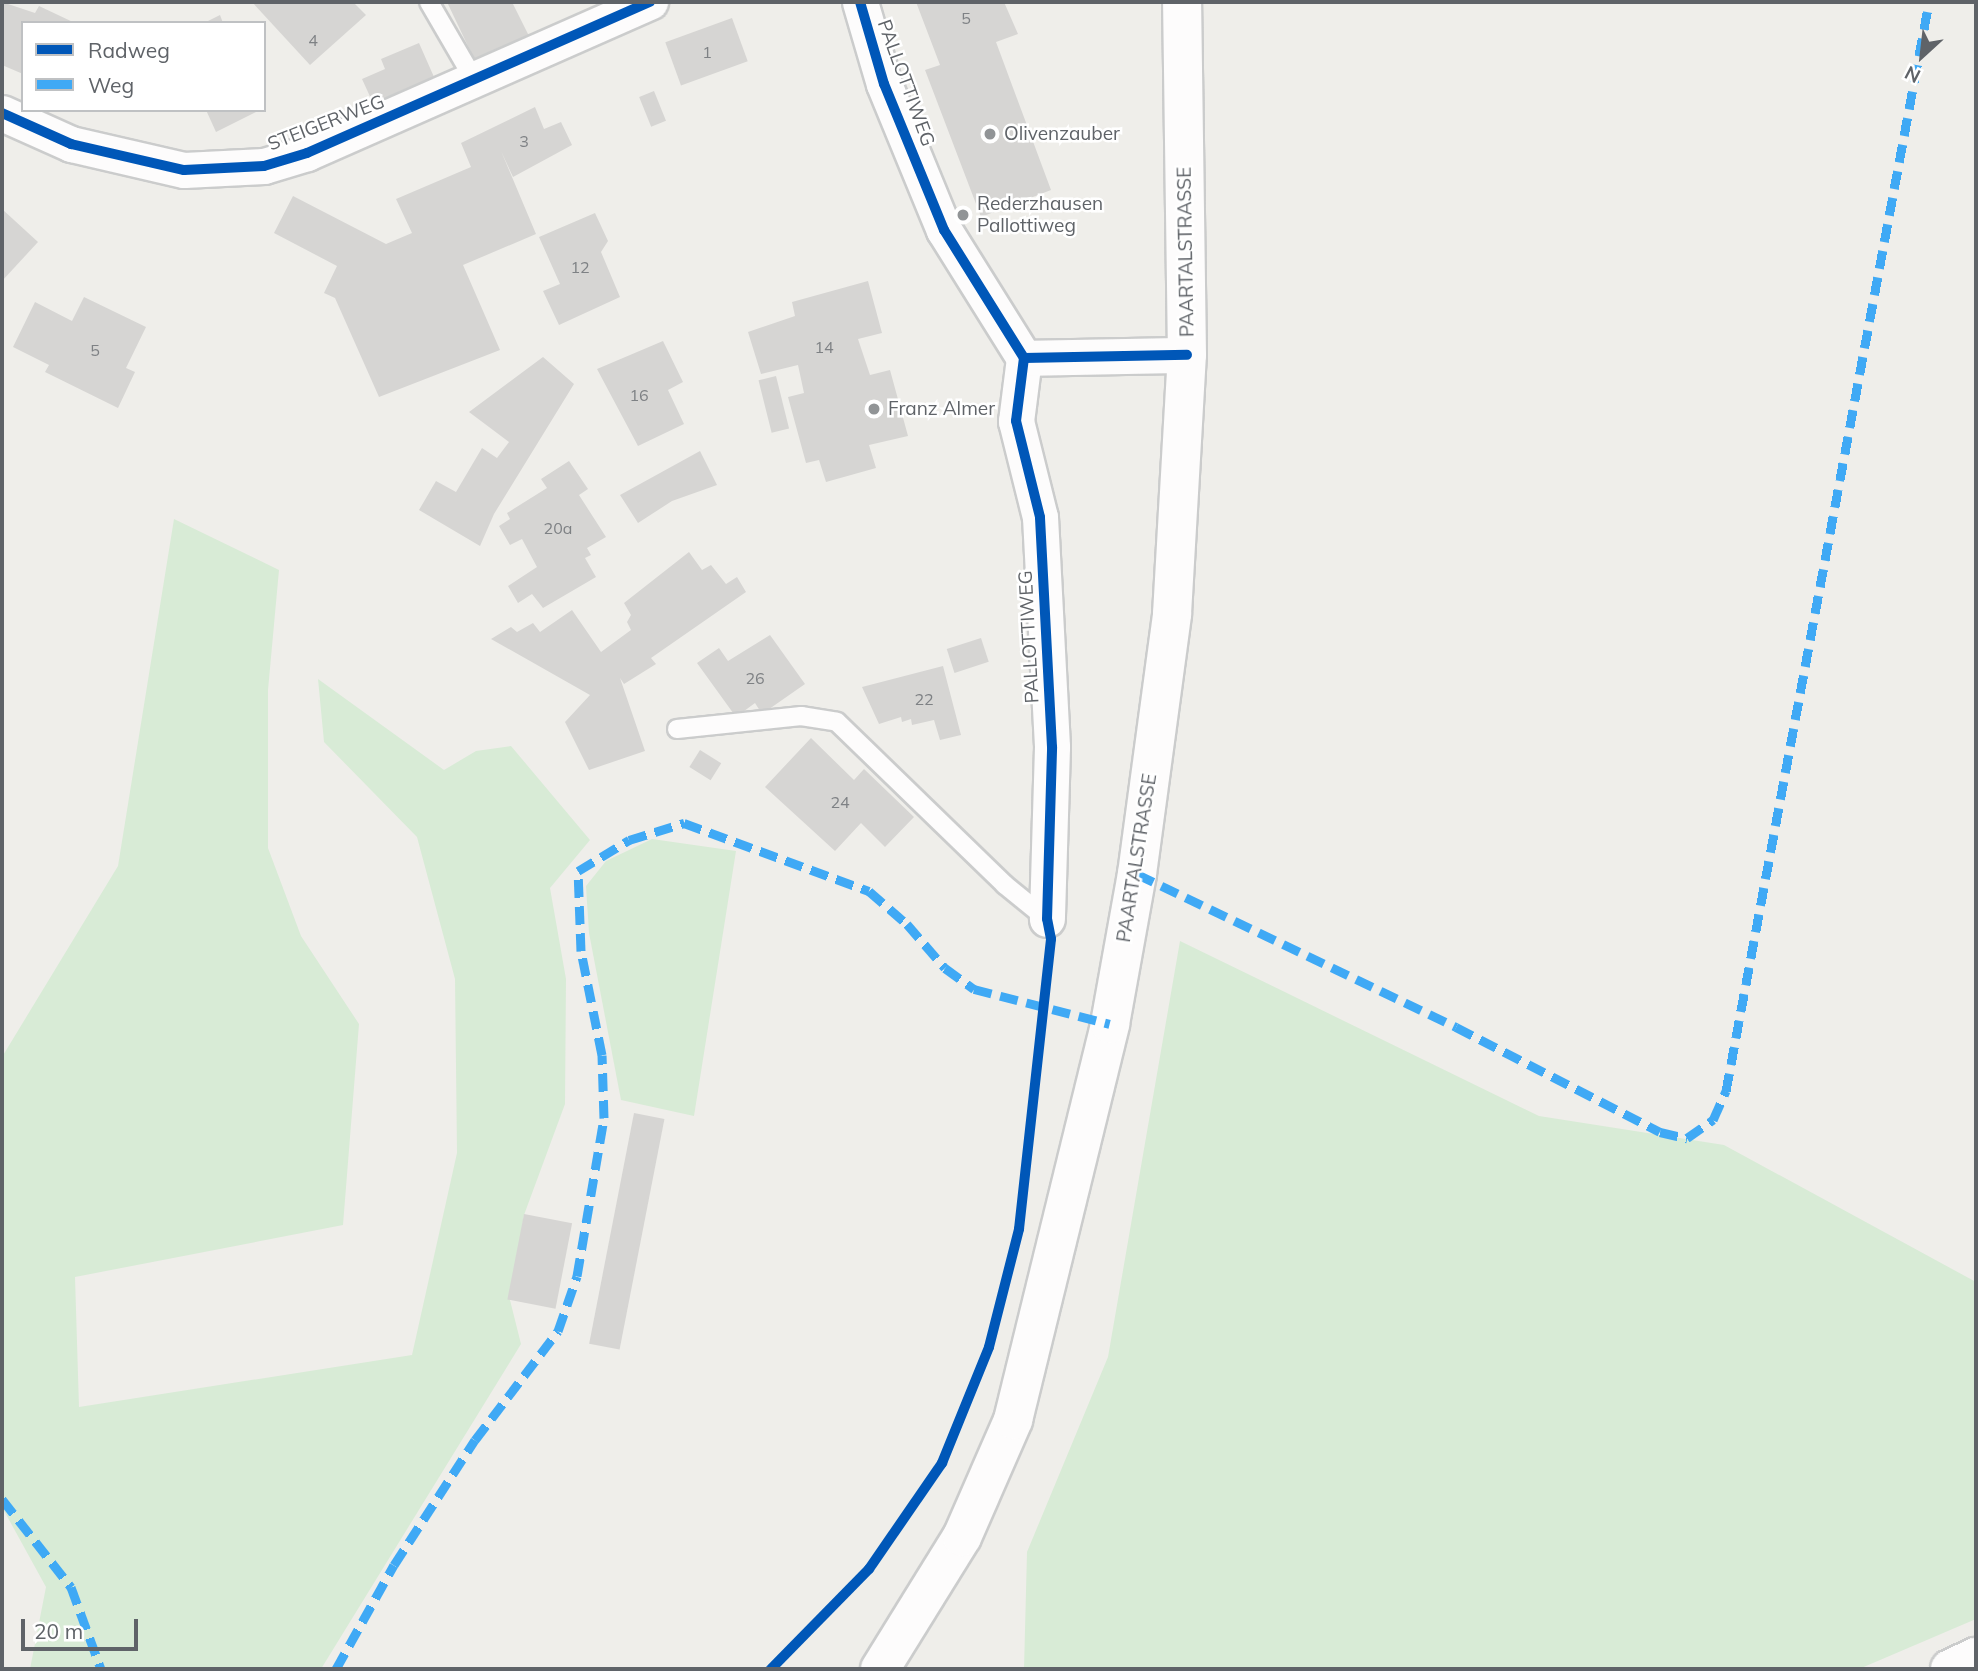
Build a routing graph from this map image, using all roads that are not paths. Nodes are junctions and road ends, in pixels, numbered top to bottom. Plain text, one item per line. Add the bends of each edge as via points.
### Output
1 (429, 2) edge
2 (860, 2) edge
3 (1182, 2) edge
4 (641, 4) edge
5 (475, 81) junction
6 (2, 113) edge
7 (1187, 355) junction
8 (1024, 358) junction
9 (677, 729) dead end
10 (1047, 919) joint
11 (1976, 1657) edge
12 (880, 1669) edge
13 (1950, 1669) edge

1 - 5 lane
2 - 8 street, PALLOTTIWEG via 884,84 944,230
3 - 7 main road, PAARTALSTRASSE
4 - 5 street, STEIGERWEG
5 - 6 street, STEIGERWEG via 307,153 264,166 184,170 71,144
7 - 8 street
7 - 12 main road, PAARTALSTRASSE via 1172,614 1137,874 1084,1132 1013,1420 962,1537
8 - 10 street, PALLOTTIWEG via 1016,421 1040,517 1052,747
9 - 10 lane via 801,716 837,723 1005,885
11 - 13 main road

